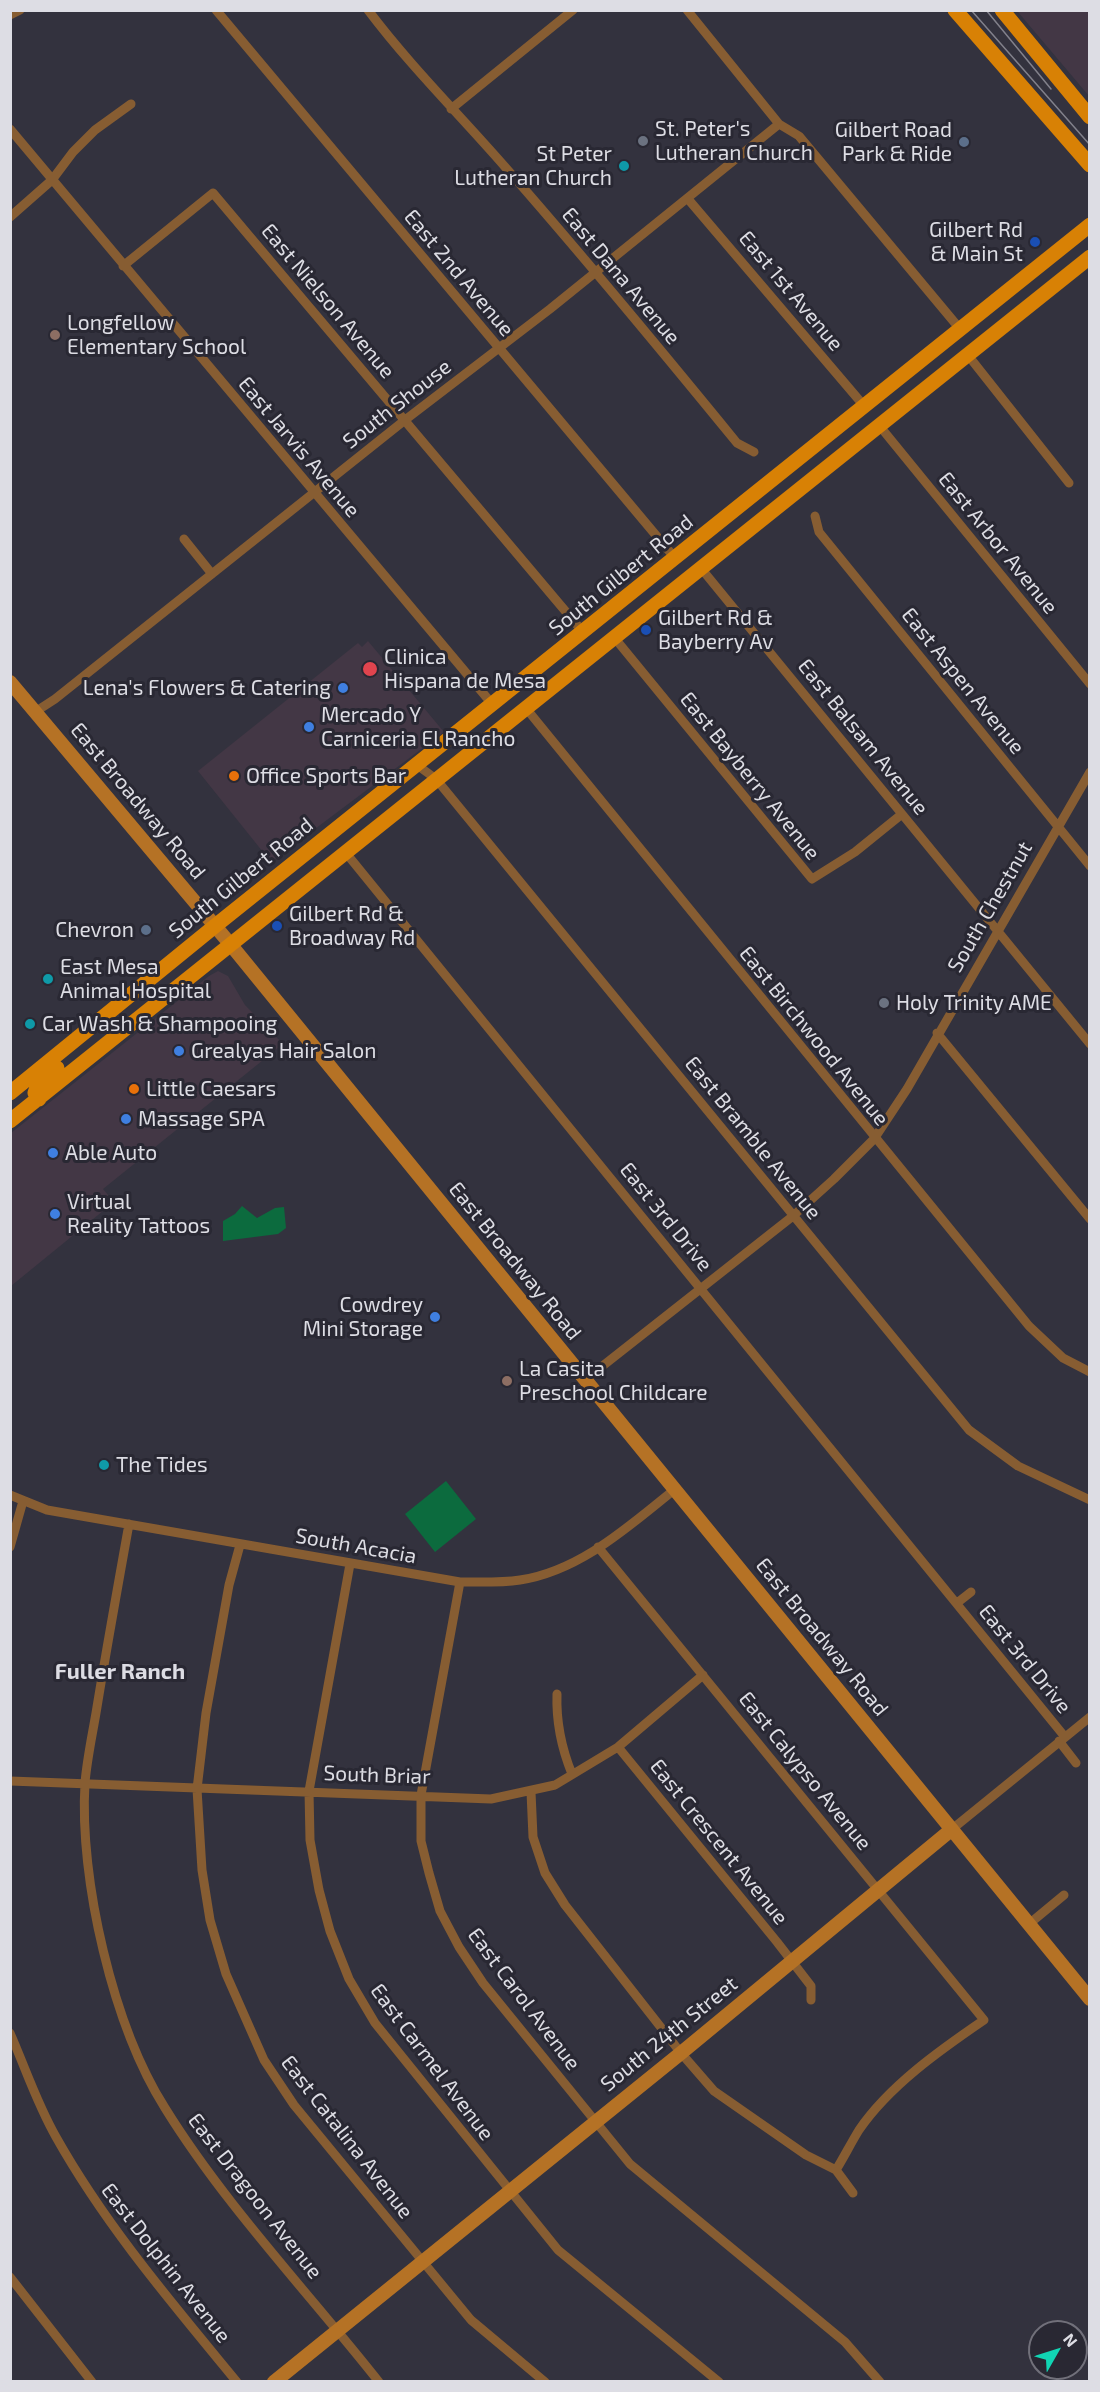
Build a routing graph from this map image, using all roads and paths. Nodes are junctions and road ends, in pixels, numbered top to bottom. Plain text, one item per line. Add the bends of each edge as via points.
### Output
1 (20, 10) edge
2 (216, 10) edge
3 (368, 10) edge
4 (573, 10) edge
5 (687, 10) edge
6 (955, 10) edge
7 (1002, 10) edge
8 (10, 15) edge
9 (130, 104) dead end
10 (451, 109) junction
11 (1089, 117) edge
12 (779, 124) junction
13 (10, 129) edge
14 (1089, 165) edge
15 (52, 180) junction
16 (688, 199) junction
17 (10, 217) edge
18 (1089, 225) edge
19 (1089, 257) edge
20 (123, 266) junction
21 (596, 272) junction
22 (960, 329) junction
23 (498, 347) junction
24 (967, 354) junction
25 (865, 407) junction
26 (405, 420) junction
27 (878, 424) junction
28 (754, 452) dead end
29 (1070, 483) dead end
30 (314, 492) junction
31 (814, 516) dead end
32 (183, 539) dead end
33 (675, 558) junction
34 (700, 567) junction
35 (212, 574) junction
36 (583, 632) junction
37 (613, 636) junction
38 (10, 682) edge
39 (1089, 684) edge
40 (493, 705) junction
41 (525, 707) junction
42 (36, 712) junction
43 (417, 765) junction
44 (1089, 772) edge
45 (436, 779) junction
46 (902, 814) junction
47 (1058, 826) junction
48 (346, 853) junction
49 (1089, 866) edge
50 (214, 926) junction
51 (997, 930) junction
52 (231, 945) junction
53 (84, 1033) junction
54 (937, 1033) junction
55 (1089, 1044) edge
56 (10, 1093) edge
57 (39, 1099) junction
58 (10, 1122) edge
59 (874, 1139) junction
60 (793, 1216) junction
61 (1089, 1219) edge
62 (701, 1289) junction
63 (1089, 1372) edge
64 (586, 1380) junction
65 (674, 1490) junction
66 (10, 1495) edge
67 (1089, 1500) edge
68 (23, 1501) junction
69 (129, 1524) junction
70 (240, 1545) junction
71 (598, 1546) junction
72 (10, 1547) edge
73 (350, 1564) junction
74 (460, 1582) junction
75 (971, 1592) dead end
76 (957, 1604) junction
77 (703, 1675) junction
78 (557, 1694) dead end
79 (1089, 1717) edge
80 (1062, 1739) junction
81 (618, 1747) junction
82 (1076, 1762) dead end
83 (572, 1774) junction
84 (10, 1780) edge
85 (85, 1783) junction
86 (197, 1789) junction
87 (309, 1791) junction
88 (531, 1792) junction
89 (421, 1795) junction
90 (951, 1830) junction
91 (879, 1890) junction
92 (1064, 1895) dead end
93 (1029, 1924) junction
94 (791, 1961) junction
95 (1089, 1999) edge
96 (811, 2000) dead end
97 (10, 2033) edge
98 (681, 2053) junction
99 (595, 2121) junction
100 (836, 2170) junction
101 (509, 2191) junction
102 (853, 2193) dead end
103 (422, 2261) junction
104 (10, 2277) edge
105 (337, 2328) junction
106 (92, 2382) edge
107 (237, 2382) edge
108 (274, 2382) edge
109 (379, 2382) edge
110 (545, 2382) edge
111 (719, 2382) edge
112 (880, 2382) edge

1 - 8 street
2 - 23 street, East 2nd Avenue
3 - 10 street, East Dana Avenue via 399,52
4 - 10 street
5 - 12 street
6 - 14 main road
7 - 11 main road
9 - 15 street via 95,130
10 - 21 street, East Dana Avenue
12 - 16 street, South Shouse
12 - 22 street via 799,136
13 - 15 street, East Jarvis Avenue
15 - 17 street
15 - 20 street, East Jarvis Avenue
16 - 21 street, South Shouse
16 - 25 street, East 1st Avenue
18 - 22 main road, South Gilbert Road
19 - 24 main road, South Gilbert Road
20 - 26 street, East Nielson Avenue via 213,193
20 - 30 street, East Jarvis Avenue
21 - 23 street, South Shouse
21 - 28 street, East Dana Avenue via 737,443
22 - 25 main road, South Gilbert Road
23 - 26 street, South Shouse
23 - 33 street, East 2nd Avenue
24 - 27 main road, South Gilbert Road
24 - 29 street
25 - 33 main road, South Gilbert Road
26 - 30 street, South Shouse
26 - 36 street, East Nielson Avenue
27 - 34 main road, South Gilbert Road
27 - 39 street, East Arbor Avenue
30 - 35 street, South Shouse
30 - 40 street, East Jarvis Avenue
31 - 47 street, East Aspen Avenue via 819,532
32 - 35 street
33 - 36 main road, South Gilbert Road
34 - 37 main road, South Gilbert Road
34 - 46 street, East Balsam Avenue
35 - 42 street, South Shouse
36 - 40 main road, South Gilbert Road
37 - 41 main road, South Gilbert Road
37 - 46 street, East Bayberry Avenue via 812,879 855,852
38 - 42 main road, East Broadway Road
40 - 43 main road, South Gilbert Road
41 - 45 main road, South Gilbert Road
41 - 59 street, East Birchwood Avenue
42 - 50 main road, East Broadway Road
43 - 45 street, East Bramble Avenue
43 - 50 main road, South Gilbert Road
44 - 47 street, South Chestnut
45 - 48 main road, South Gilbert Road
45 - 60 street, East Bramble Avenue
46 - 51 street, East Balsam Avenue
47 - 49 street, East Aspen Avenue
47 - 51 street, South Chestnut
48 - 52 main road, South Gilbert Road
48 - 62 street, East 3rd Drive
50 - 52 main road, East Broadway Road
50 - 53 main road, South Gilbert Road
51 - 54 street, South Chestnut
51 - 55 street, East Balsam Avenue
52 - 57 main road, South Gilbert Road
52 - 64 main road, East Broadway Road
53 - 56 main road, South Gilbert Road
53 - 57 main road via 77,1049 38,1085 35,1093
54 - 59 street, South Chestnut
54 - 61 street
57 - 58 main road, South Gilbert Road
59 - 60 street, South Chestnut
59 - 63 street, East Birchwood Avenue via 1029,1326 1063,1358
60 - 62 street, South Chestnut
60 - 67 street, East Bramble Avenue via 969,1430 1018,1466
62 - 64 street, South Chestnut
62 - 76 street, East 3rd Drive
64 - 65 main road, East Broadway Road
65 - 71 street, South Acacia
65 - 90 main road, East Broadway Road
66 - 68 street, South Acacia
68 - 69 street, South Acacia via 47,1510
68 - 72 street
69 - 70 street, South Acacia
69 - 85 street, East Dragoon Avenue
70 - 73 street, South Acacia
70 - 86 street, East Catalina Avenue via 206,1713
71 - 74 street, South Acacia via 577,1560 520,1580
71 - 77 street, East Calypso Avenue
73 - 74 street, South Acacia
73 - 87 street, East Carmel Avenue
74 - 89 street, East Carol Avenue
75 - 76 street, East 3rd Drive
76 - 80 street, East 3rd Drive
77 - 81 street, South Briar
77 - 91 street, East Calypso Avenue
78 - 83 street via 556,1722
79 - 80 street, South 24th Street
80 - 82 street, East 3rd Drive
80 - 90 street, South 24th Street
81 - 83 street, South Briar
81 - 94 street, East Crescent Avenue
83 - 88 street, South Briar via 555,1785
84 - 85 street, South Briar
85 - 86 street, South Briar
85 - 105 street, East Dragoon Avenue via 88,1856 98,1929 132,2041 163,2105 202,2164
86 - 87 street, South Briar
86 - 103 street, East Catalina Avenue via 202,1870 210,1920 226,1974 264,2060 294,2105
87 - 89 street, South Briar
87 - 101 street, East Carmel Avenue via 310,1840 319,1890 349,1979 375,2023
88 - 89 street, South Briar via 491,1799
88 - 98 street via 533,1837 545,1873 565,1905
89 - 99 street, East Carol Avenue via 422,1841 429,1873 440,1911 459,1947 483,1983
90 - 91 main road, South 24th Street
90 - 93 main road, East Broadway Road
91 - 94 main road, South 24th Street
91 - 100 street, East Calypso Avenue via 984,2020 886,2098 860,2129
92 - 93 street
93 - 95 main road, East Broadway Road
94 - 96 street, East Crescent Avenue via 811,1986
94 - 98 main road, South 24th Street
97 - 107 street, East Dolphin Avenue via 54,2134 86,2189 125,2246
98 - 99 main road, South 24th Street
98 - 100 street via 714,2091 806,2155
99 - 101 main road, South 24th Street
99 - 112 street, East Carol Avenue via 630,2164 846,2342
100 - 102 street
101 - 103 main road, South 24th Street
101 - 111 street, East Carmel Avenue via 558,2250
103 - 105 main road, South 24th Street
103 - 110 street, East Catalina Avenue via 471,2320
104 - 106 street
105 - 108 main road, South 24th Street
105 - 109 street, East Dragoon Avenue

